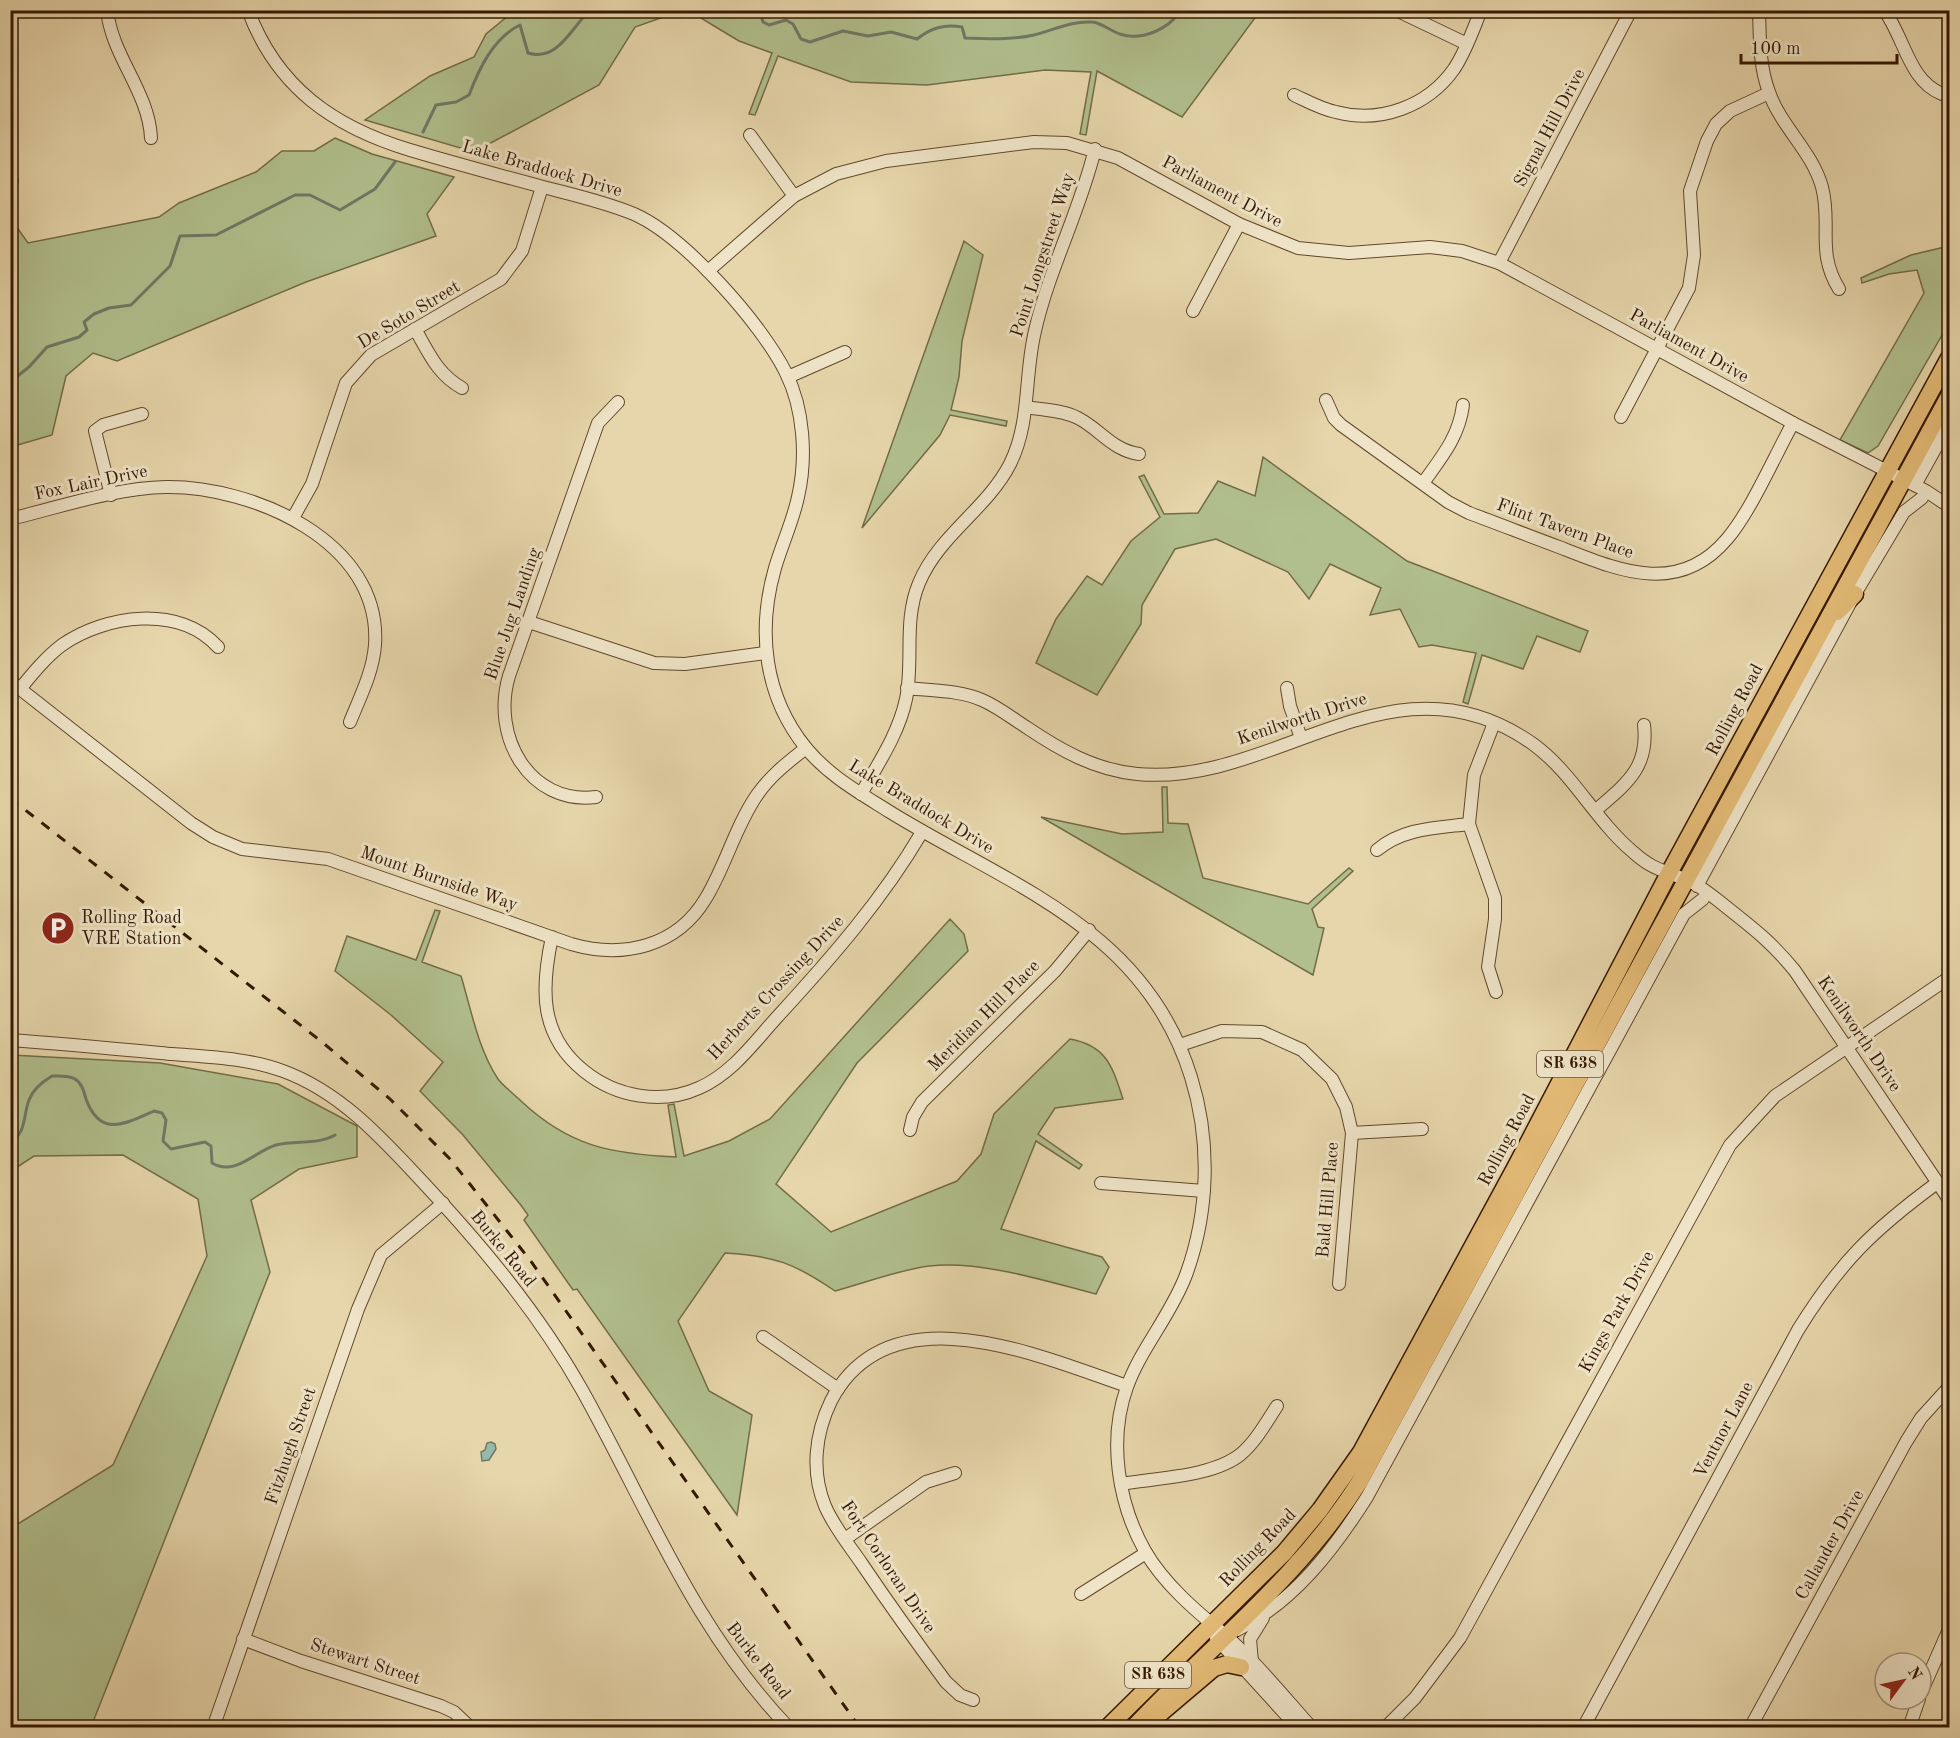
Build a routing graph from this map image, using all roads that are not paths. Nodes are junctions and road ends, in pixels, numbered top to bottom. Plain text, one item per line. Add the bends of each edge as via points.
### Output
1 (107, 10) edge
2 (248, 10) edge
3 (1396, 10) edge
4 (1481, 10) edge
5 (1631, 10) edge
6 (1759, 10) edge
7 (1884, 10) edge
8 (1467, 44) junction
9 (1769, 93) junction
10 (1294, 94) dead end
11 (1942, 94) dead end
12 (750, 135) dead end
13 (151, 138) dead end
14 (1095, 149) junction
15 (542, 187) junction
16 (794, 196) junction
17 (1239, 224) junction
18 (1498, 263) junction
19 (708, 271) junction
20 (1839, 289) dead end
21 (1193, 311) dead end
22 (415, 329) junction
23 (1657, 350) junction
24 (845, 352) dead end
25 (1950, 356) edge
26 (789, 376) junction
27 (462, 388) dead end
28 (1950, 393) edge
29 (1326, 400) dead end
30 (618, 402) dead end
31 (1463, 405) dead end
32 (1026, 407) junction
33 (142, 414) dead end
34 (1621, 417) dead end
35 (1950, 422) edge
36 (1793, 423) junction
37 (1138, 454) dead end
38 (1886, 472) junction
39 (1423, 483) junction
40 (1906, 484) junction
41 (111, 495) junction
42 (1922, 498) junction
43 (1944, 503) edge
44 (293, 518) junction
45 (10, 519) edge
46 (1855, 594) junction
47 (529, 622) junction
48 (1824, 626) junction
49 (218, 647) dead end
50 (765, 653) junction
51 (15, 685) edge
52 (907, 688) junction
53 (1287, 688) dead end
54 (350, 722) dead end
55 (1494, 723) junction
56 (1644, 725) dead end
57 (1301, 738) junction
58 (806, 748) junction
59 (861, 794) junction
60 (596, 797) dead end
61 (1596, 810) junction
62 (1469, 824) junction
63 (922, 832) junction
64 (1377, 850) dead end
65 (1668, 875) junction
66 (1688, 885) junction
67 (1703, 899) junction
68 (1721, 903) junction
69 (1089, 930) junction
70 (552, 938) junction
71 (1950, 977) edge
72 (1496, 992) dead end
73 (10, 1040) edge
74 (1180, 1045) junction
75 (1846, 1047) junction
76 (1422, 1129) dead end
77 (910, 1130) dead end
78 (1352, 1133) junction
79 (1101, 1183) dead end
80 (1937, 1183) junction
81 (1204, 1191) junction
82 (1950, 1201) edge
83 (443, 1203) junction
84 (1339, 1284) dead end
85 (763, 1337) dead end
86 (1127, 1386) junction
87 (1950, 1386) edge
88 (838, 1389) junction
89 (1277, 1406) dead end
90 (955, 1473) dead end
91 (1120, 1484) junction
92 (845, 1539) junction
93 (1146, 1553) junction
94 (1081, 1594) dead end
95 (1263, 1617) junction
96 (1209, 1624) junction
97 (1950, 1627) edge
98 (243, 1639) junction
99 (1222, 1639) junction
100 (1246, 1665) junction
101 (1933, 1666) edge
102 (973, 1700) dead end
103 (1915, 1711) edge
104 (213, 1728) edge
105 (471, 1728) edge
106 (789, 1728) edge
107 (1107, 1728) edge
108 (1133, 1728) edge
109 (1142, 1728) edge
110 (1298, 1728) edge
111 (1312, 1728) edge
112 (1385, 1728) edge
113 (1583, 1728) edge
114 (1750, 1728) edge
115 (1909, 1728) edge

1 - 13 street via 117,52 146,108
2 - 15 street, Lake Braddock Drive via 274,62 302,93 334,119 380,141
3 - 8 street
4 - 8 street
5 - 18 street, Signal Hill Drive
6 - 9 street via 1761,56
7 - 11 street via 1918,78
8 - 10 street via 1440,85 1397,111 1346,115
9 - 20 street via 1818,175 1825,204 1826,261
9 - 23 street via 1730,111 1716,124 1707,141 1690,191 1692,277
12 - 16 street
14 - 16 street, Parliament Drive via 1034,142 886,161 836,174
14 - 17 street, Parliament Drive via 1136,166
14 - 32 street, Point Longstreet Way via 1035,330
15 - 19 street, Lake Braddock Drive via 599,201 645,220 680,244
15 - 22 street, De Soto Street via 528,239 510,270 487,289
16 - 19 street, Parliament Drive
17 - 18 street, Parliament Drive via 1281,243 1318,252 1430,247 1462,251
17 - 21 street
18 - 23 street, Parliament Drive
19 - 26 street, Lake Braddock Drive via 762,335
22 - 27 street via 437,369
22 - 44 street, De Soto Street via 371,355 346,383 312,484
23 - 34 street
23 - 36 street, Parliament Drive
24 - 26 street
25 - 38 main road, Rolling Road / SR 638
26 - 50 street, Lake Braddock Drive via 801,426 803,468 796,506 771,586
28 - 40 main road, Rolling Road / SR 638
29 - 39 street, Flint Tavern Place via 1341,425
30 - 47 street, Blue Jug Landing via 598,423
31 - 39 street via 1455,438
32 - 37 street via 1070,415 1093,427 1122,452
32 - 52 street, Point Longstreet Way via 1023,429 1009,466 933,556 919,583 910,614
33 - 41 street via 95,431
35 - 40 street, Rolling Road
36 - 38 street, Parliament Drive
36 - 39 street, Flint Tavern Place via 1727,539 1704,559 1663,574 1634,573 1607,565 1469,513
38 - 40 street, Parliament Drive
38 - 65 main road, Rolling Road / SR 638
40 - 42 street, Parliament Drive
40 - 43 street, Parliament Drive
40 - 48 main road, Rolling Road / SR 638
41 - 44 street, Fox Lair Drive via 163,487 206,489 251,500
41 - 45 street, Fox Lair Drive
42 - 43 street, Parliament Drive
42 - 46 street, Rolling Road via 1904,512
44 - 54 street, Fox Lair Drive via 348,564 362,584 371,608 375,626 373,660
46 - 48 main road
46 - 66 street, Rolling Road
47 - 50 street via 654,663 685,664
47 - 60 street, Blue Jug Landing via 504,702 506,730 513,750 530,773 551,790 568,797
48 - 66 main road, Rolling Road / SR 638
49 - 51 street via 198,630 169,621 138,619 110,623 62,646
50 - 58 street, Lake Braddock Drive via 782,706
51 - 70 street, Mount Burnside Way via 191,824 213,837 252,852 328,859
52 - 57 street, Kenilworth Drive via 977,698 1064,752 1099,766 1135,774 1206,769
52 - 59 street, Point Longstreet Way via 898,725
53 - 57 street
55 - 57 street, Kenilworth Drive via 1452,711 1403,709 1366,716
55 - 61 street, Kenilworth Drive via 1541,751
55 - 62 street via 1474,775
56 - 61 street via 1645,748 1636,771
58 - 59 street, Lake Braddock Drive via 840,781
58 - 70 street, Mount Burnside Way via 757,795 706,898 672,934 651,945 618,952 591,950
59 - 63 street, Lake Braddock Drive
61 - 65 street, Kenilworth Drive via 1633,853
62 - 64 street via 1402,834 1390,838
62 - 72 street via 1495,898 1488,967
63 - 69 street, Lake Braddock Drive via 1053,905
63 - 70 street, Herberts Crossing Drive via 878,901 825,965 730,1068 685,1093 653,1097 622,1092 594,1079 571,1059 554,1032 545,1004 544,976
65 - 66 street, Kenilworth Drive
65 - 96 main road, Rolling Road / SR 638 via 1361,1452 1300,1535
66 - 67 street, Kenilworth Drive
66 - 68 street, Kenilworth Drive
66 - 99 main road, Rolling Road / SR 638 via 1360,1481 1303,1559
67 - 68 street, Kenilworth Drive
67 - 95 street, Rolling Road via 1684,914 1367,1497 1321,1562
68 - 75 street, Kenilworth Drive via 1753,926 1781,954
69 - 74 street, Lake Braddock Drive via 1139,979
69 - 77 street, Meridian Hill Place via 1055,971 922,1102
71 - 75 street, Kings Park Drive
73 - 83 street, Burke Road via 243,1061 281,1070 322,1090 357,1116
74 - 78 street, Bald Hill Place via 1206,1034 1235,1030 1262,1032 1290,1042 1313,1058 1332,1079 1346,1107
74 - 81 street, Lake Braddock Drive via 1201,1120
75 - 80 street, Kenilworth Drive
75 - 112 street, Kings Park Drive via 1775,1096 1730,1144 1460,1638 1421,1691
76 - 78 street
78 - 84 street, Bald Hill Place
79 - 81 street
80 - 82 street, Kenilworth Drive
80 - 113 street, Ventnor Lane via 1871,1235 1820,1294
81 - 86 street, Lake Braddock Drive via 1199,1231 1184,1279
83 - 98 street, Fitzhugh Street via 377,1260
83 - 106 street, Burke Road via 507,1280 565,1361 700,1614 743,1676
85 - 88 street
86 - 88 street, Fort Corloran Drive via 1033,1355 939,1337 912,1340 883,1351 857,1368
86 - 91 street, Lake Braddock Drive via 1118,1444
87 - 114 street, Callander Drive via 1921,1418 1906,1442
88 - 92 street, Fort Corloran Drive via 820,1429 816,1467 825,1506
89 - 91 street via 1251,1444 1225,1464
90 - 92 street via 926,1482
91 - 93 street, Lake Braddock Drive via 1132,1526
92 - 102 street, Fort Corloran Drive via 946,1682 960,1695
93 - 94 street
93 - 96 street, Lake Braddock Drive
95 - 99 street, Rolling Road
95 - 100 street via 1250,1639
96 - 99 street, Lake Braddock Drive
96 - 107 main road, Rolling Road / SR 638
97 - 101 street
98 - 104 street, Fitzhugh Street
98 - 105 street, Stewart Street via 441,1706
99 - 100 street, Lake Braddock Drive
99 - 108 main road, Rolling Road / SR 638
100 - 109 main road via 1214,1668
100 - 110 street
100 - 111 street
103 - 115 street

